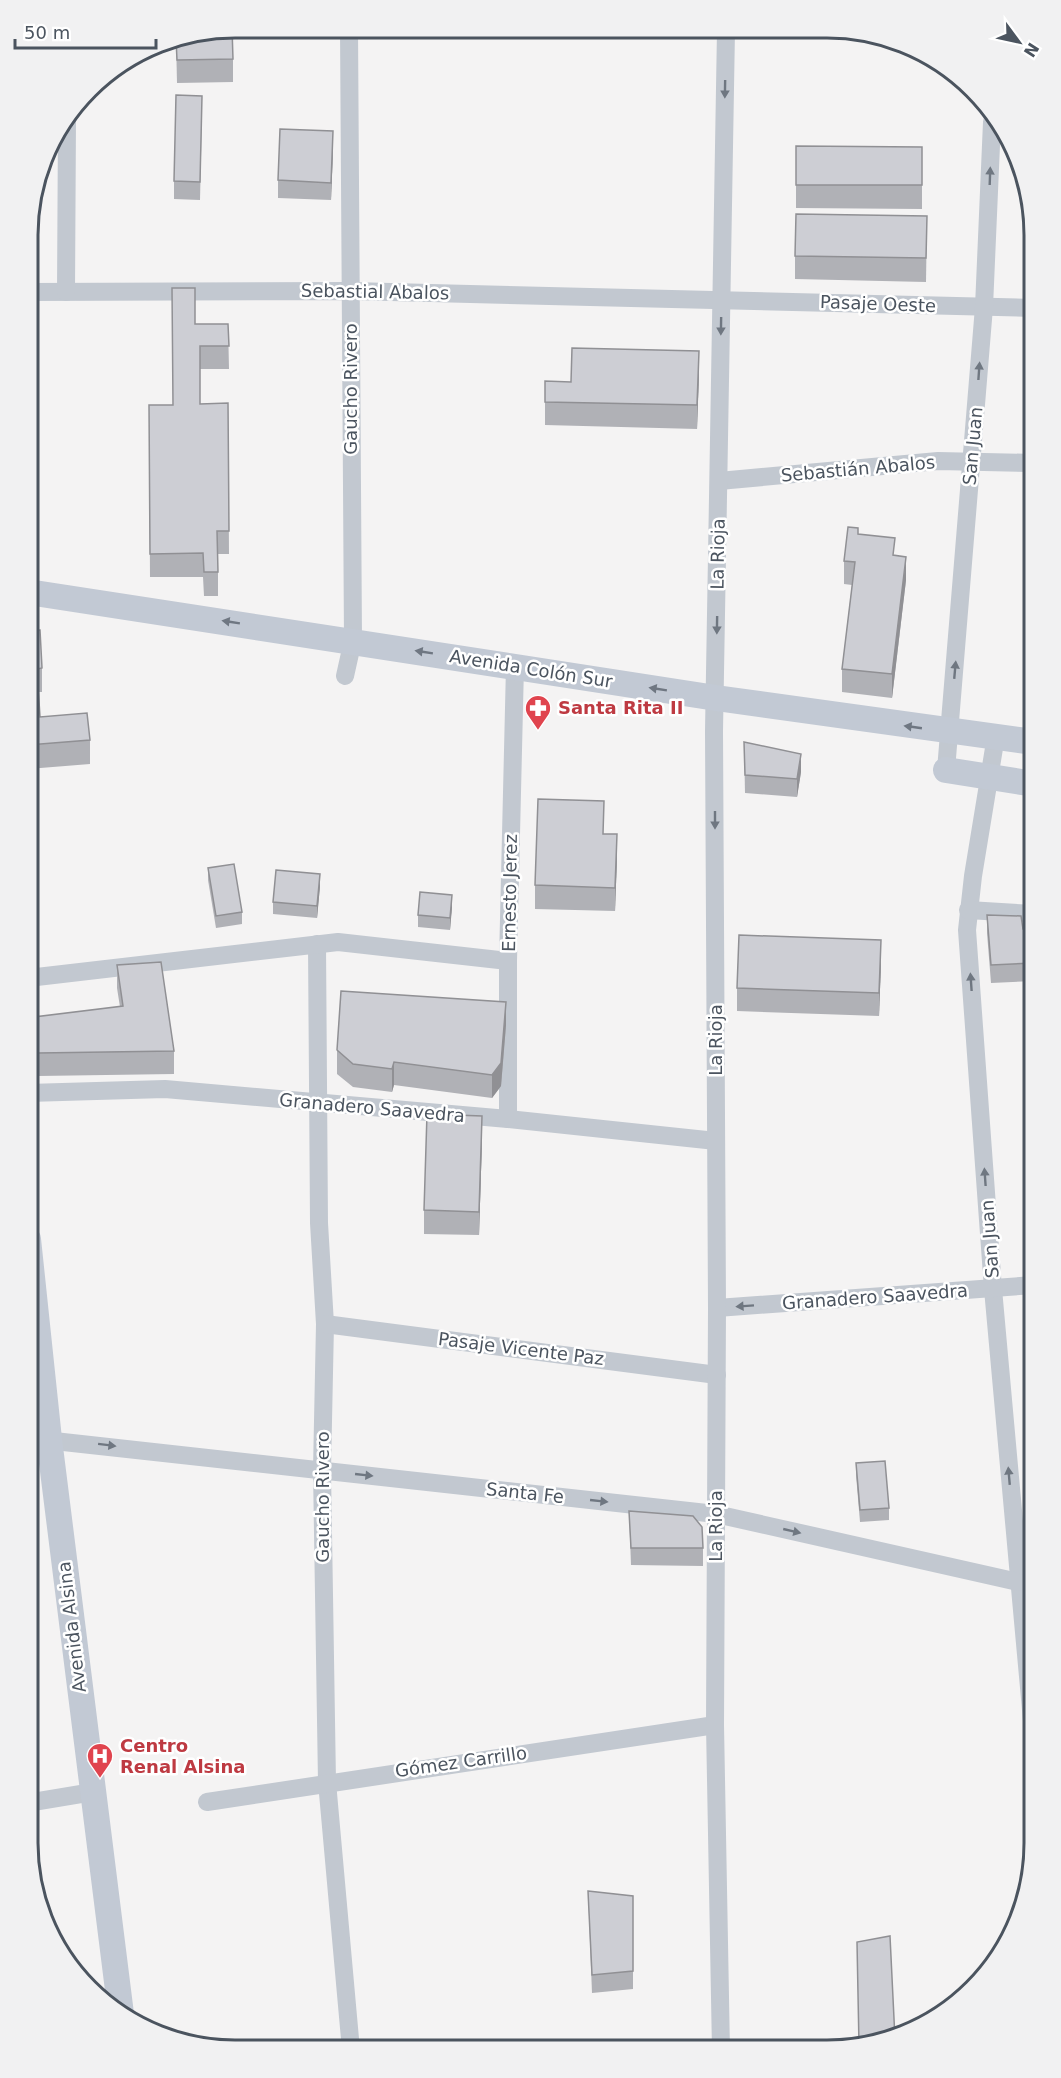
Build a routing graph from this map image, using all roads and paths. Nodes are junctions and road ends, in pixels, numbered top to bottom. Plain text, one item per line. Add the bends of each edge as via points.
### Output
1 (349, 38) edge
2 (726, 38) edge
3 (992, 128) edge
4 (67, 131) edge
5 (351, 291) junction
6 (38, 292) edge
7 (66, 292) junction
8 (721, 299) junction
9 (984, 307) junction
10 (1024, 308) edge
11 (972, 462) junction
12 (1024, 463) edge
13 (719, 481) junction
14 (38, 593) edge
15 (353, 640) junction
16 (515, 666) junction
17 (345, 676) dead end
18 (716, 698) junction
19 (950, 732) junction
20 (996, 736) junction
21 (1024, 740) edge
22 (946, 770) joint
23 (990, 778) junction
24 (1024, 783) edge
25 (968, 910) junction
26 (1024, 913) edge
27 (317, 944) junction
28 (508, 962) junction
29 (38, 977) edge
30 (38, 1093) edge
31 (320, 1103) junction
32 (508, 1119) junction
33 (716, 1141) junction
34 (1023, 1286) edge
35 (993, 1289) junction
36 (717, 1308) junction
37 (325, 1323) junction
38 (717, 1375) junction
39 (38, 1438) edge
40 (322, 1470) junction
41 (716, 1514) junction
42 (1018, 1582) junction
43 (1023, 1631) edge
44 (715, 1725) junction
45 (327, 1782) junction
46 (93, 1792) junction
47 (38, 1801) edge
48 (207, 1802) dead end
49 (120, 2003) edge
50 (350, 2040) edge
51 (721, 2040) edge

1 - 5 street, Gaucho Rivero
2 -> 8 street, La Rioja
9 -> 3 street, San Juan
4 - 7 street
5 - 7 street, Sebastial Abalos
5 - 8 street, Sebastial Abalos
5 - 15 street, Gaucho Rivero
6 - 7 street, Sebastial Abalos
8 - 9 street, Pasaje Oeste
8 -> 13 street, La Rioja
9 - 10 street, Pasaje Oeste
11 -> 9 street, San Juan
11 - 12 street, Sebastián Abalos
11 - 13 street, Sebastián Abalos via 938,461
19 -> 11 street, San Juan
13 -> 18 street, La Rioja
15 -> 14 main road, Avenida Colón Sur
16 -> 15 main road, Avenida Colón Sur
15 - 17 street, Gaucho Rivero
18 -> 16 main road, Avenida Colón Sur
16 - 28 street, Ernesto Jerez
19 -> 18 main road, Avenida Colón Sur
18 -> 33 street, La Rioja
19 - 20 main road, Avenida Colón Sur
19 - 22 street, San Juan
20 - 21 main road, Avenida Colón Sur
20 - 23 street, San Juan
22 - 23 main road
23 - 24 main road
23 - 25 street, San Juan
25 - 26 street
35 -> 25 street, San Juan
27 - 28 street via 358,944
27 - 29 street
27 - 31 street, Gaucho Rivero
28 - 32 street, Ernesto Jerez
30 - 31 street, Granadero Saavedra via 156,1089
31 - 32 street, Granadero Saavedra
31 - 37 street, Gaucho Rivero via 319,1223
32 - 33 street, Granadero Saavedra
33 - 36 street, La Rioja
34 - 35 street, Granadero Saavedra
35 -> 36 street, Granadero Saavedra
42 -> 35 street, San Juan
36 - 38 street, La Rioja
37 - 38 street, Pasaje Vicente Paz
37 - 40 street, Gaucho Rivero
38 - 41 street, La Rioja
39 -> 40 street, Santa Fe
39 - 46 main road, Avenida Alsina
40 -> 41 street, Santa Fe
40 - 45 street, Gaucho Rivero
41 -> 42 street, Santa Fe
41 - 44 street, La Rioja
42 - 43 street, San Juan
44 - 45 street, Gómez Carrillo
44 - 51 street, La Rioja
45 - 48 street, Gómez Carrillo
45 - 50 street, Gaucho Rivero
46 - 47 street
46 - 49 main road, Avenida Alsina

